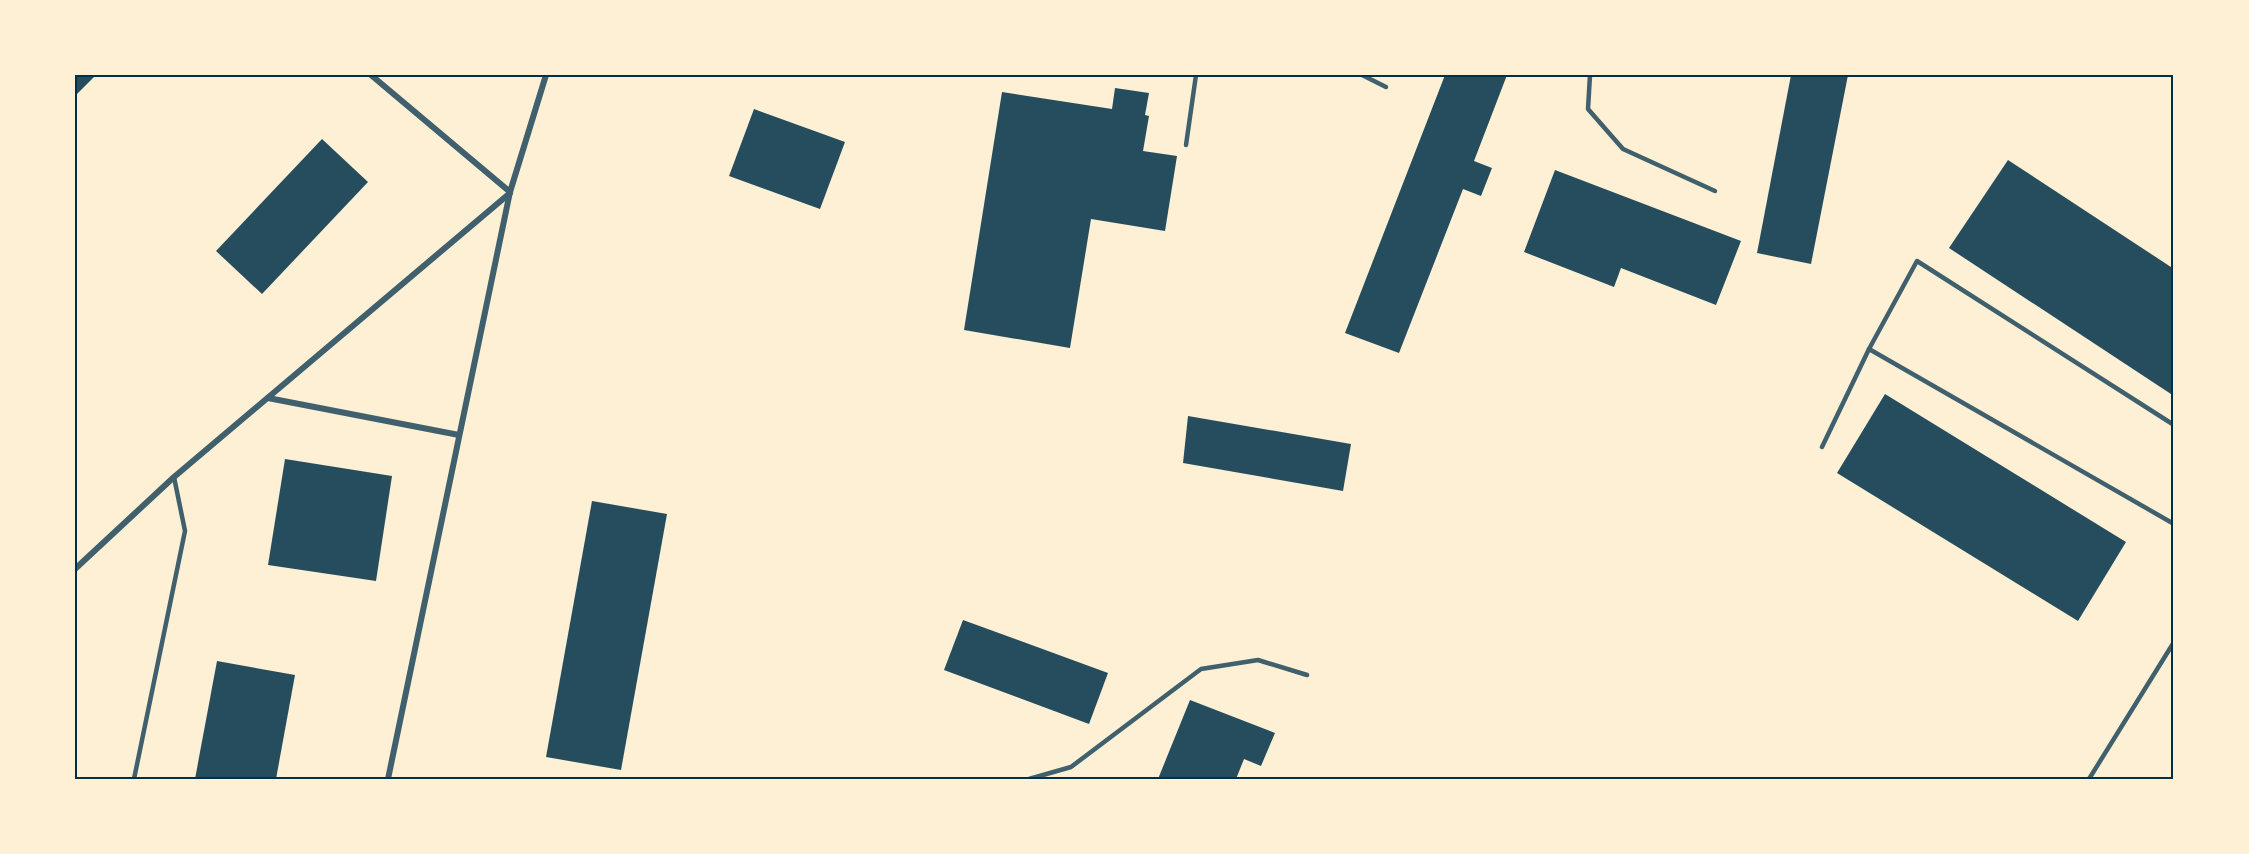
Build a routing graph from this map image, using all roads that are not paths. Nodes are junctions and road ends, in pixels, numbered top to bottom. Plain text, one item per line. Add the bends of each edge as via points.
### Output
1 (371, 75) edge
2 (546, 75) edge
3 (1196, 75) edge
4 (1362, 75) edge
5 (1590, 75) edge
6 (1386, 87) dead end
7 (1186, 146) dead end
8 (1715, 190) dead end
9 (510, 192) junction
10 (1869, 349) junction
11 (268, 398) junction
12 (2174, 425) edge
13 (459, 435) junction
14 (1822, 447) dead end
15 (174, 477) junction
16 (2174, 524) edge
17 (75, 569) edge
18 (2174, 642) edge
19 (1307, 675) dead end
20 (134, 779) edge
21 (388, 779) edge
22 (1029, 779) edge
23 (2089, 779) edge

1 - 9 street
2 - 9 street
3 - 7 lane
4 - 6 lane
5 - 8 lane via 1588,109 1623,149
9 - 11 street
9 - 13 street
10 - 12 lane via 1917,261
10 - 14 lane
10 - 16 lane
11 - 13 street
11 - 15 street
13 - 21 street
15 - 17 street
15 - 20 lane via 185,531
18 - 23 lane
19 - 22 lane via 1258,660 1201,669 1071,767

